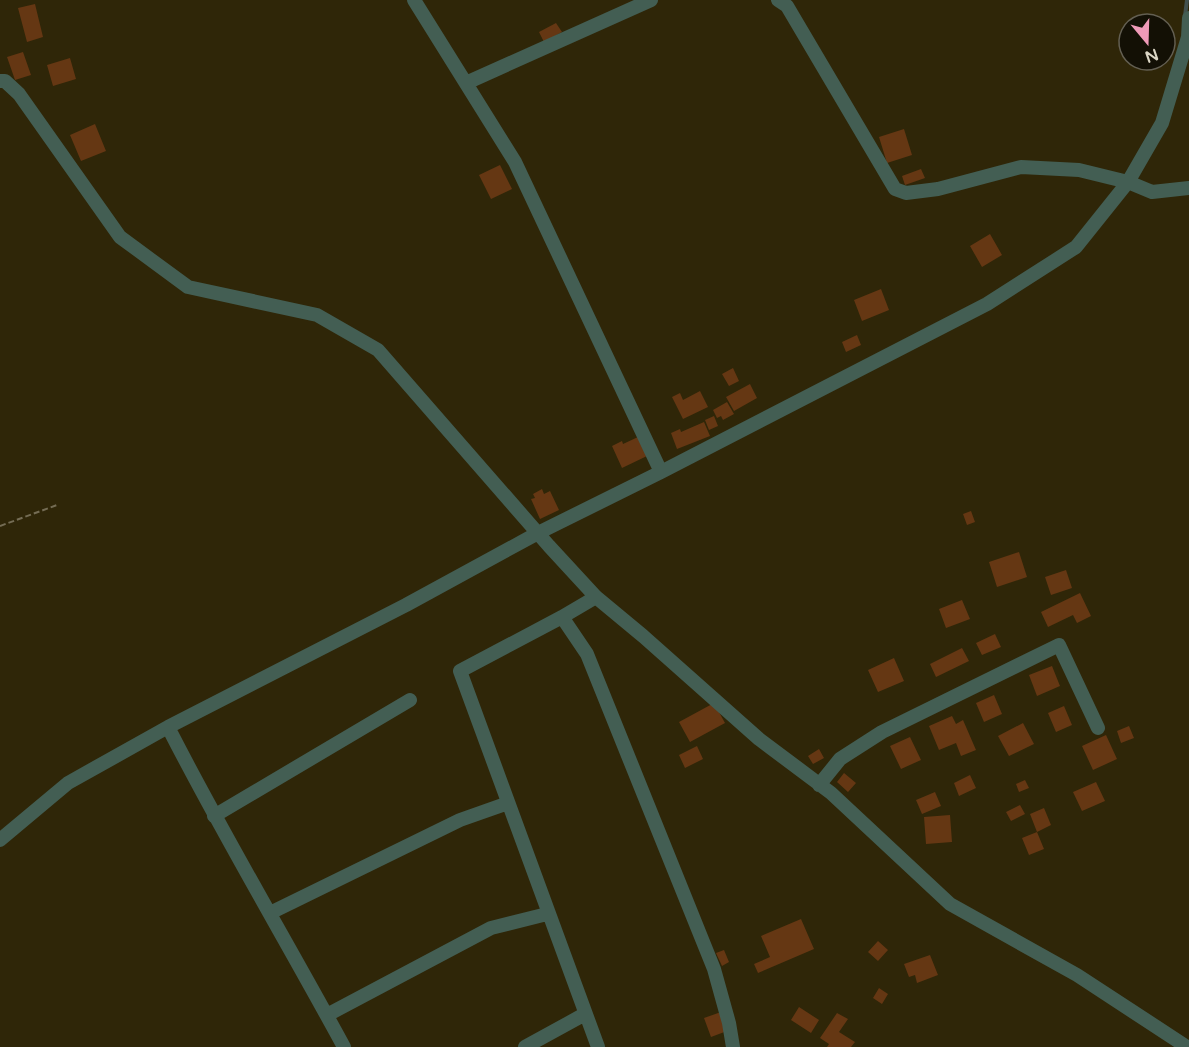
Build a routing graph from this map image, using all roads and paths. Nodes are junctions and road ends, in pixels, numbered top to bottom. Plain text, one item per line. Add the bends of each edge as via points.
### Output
1 (414, 0) edge
2 (651, 0) edge
3 (778, 0) edge
4 (1189, 18) edge
5 (0, 81) edge
6 (466, 83) junction
7 (1134, 185) junction
8 (1189, 188) edge
9 (661, 472) junction
10 (57, 505) dead end
11 (0, 526) edge
12 (542, 538) junction
13 (596, 597) junction
14 (562, 617) junction
15 (410, 700) dead end
16 (1098, 728) dead end
17 (170, 732) junction
18 (819, 785) junction
19 (508, 803) junction
20 (214, 816) junction
21 (0, 840) edge
22 (270, 913) junction
23 (547, 914) junction
24 (585, 1014) junction
25 (327, 1015) junction
26 (344, 1047) edge
27 (525, 1047) edge
28 (598, 1047) edge
29 (733, 1047) edge
30 (1187, 1047) edge

1 - 6 street
2 - 6 street
3 - 7 street via 787,6 895,189 906,193 938,189 1021,167 1079,170
4 - 7 street via 1188,37 1162,123
5 - 12 street via 19,94 120,237 188,287 316,315 378,350
6 - 9 street via 514,162
7 - 8 street via 1152,192
7 - 9 street via 1076,247 987,304
9 - 12 street
10 - 11 path
12 - 13 street
12 - 17 street via 406,605
13 - 14 street
13 - 18 street via 759,740
14 - 19 street via 459,671
14 - 29 street via 587,654 714,969
15 - 20 street
16 - 18 street via 1059,645 882,732 840,759
17 - 20 street
17 - 21 street via 68,783
18 - 30 street via 950,904 1077,975
19 - 22 street via 460,820
19 - 23 street
20 - 22 street
22 - 25 street
23 - 24 street
23 - 25 street via 491,928
24 - 27 street
24 - 28 street
25 - 26 street

